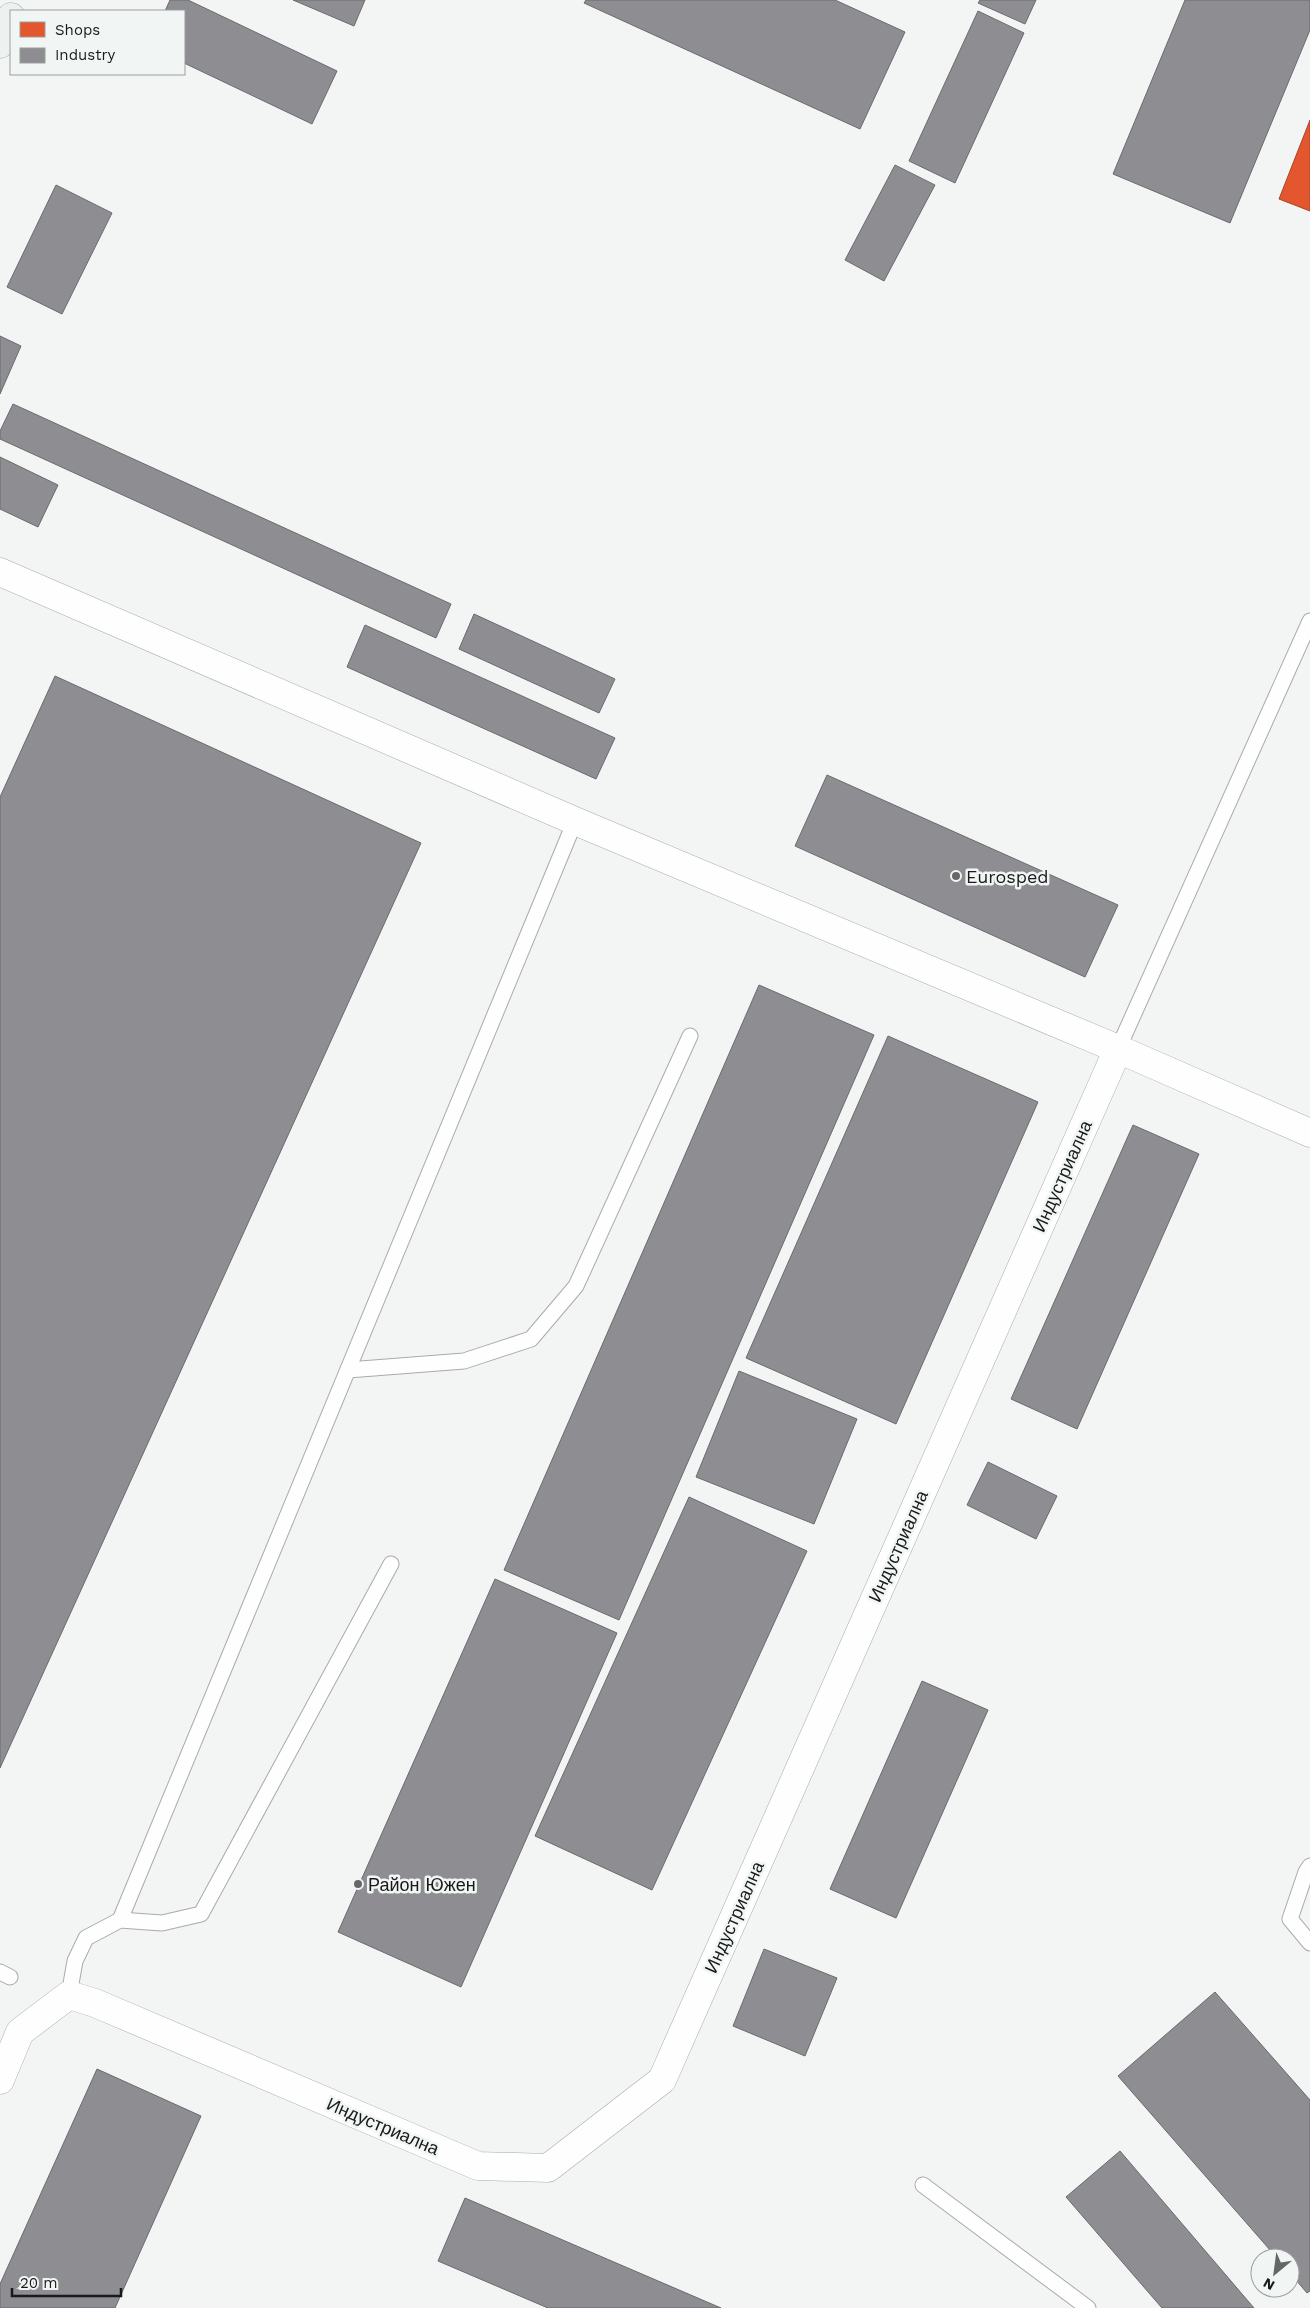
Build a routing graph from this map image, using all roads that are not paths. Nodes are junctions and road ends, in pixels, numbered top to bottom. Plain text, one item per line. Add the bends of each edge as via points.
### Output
1 (10, 19) edge
2 (0, 44) edge
3 (0, 572) edge
4 (1310, 621) edge
5 (575, 821) junction
6 (690, 1036) dead end
7 (1118, 1049) junction
8 (1310, 1133) edge
9 (348, 1370) junction
10 (391, 1564) dead end
11 (1310, 1866) edge
12 (120, 1920) junction
13 (1310, 1943) edge
14 (69, 1995) junction
15 (0, 2080) edge
16 (923, 2185) dead end
17 (1088, 2308) edge

1 - 2 main road
3 - 5 street
4 - 7 lane
5 - 7 street
5 - 9 lane
6 - 9 lane via 576,1286 531,1339 464,1361
7 - 8 street
7 - 14 street, Индустриална via 662,2080 548,2168 478,2166
9 - 12 lane
10 - 12 lane via 202,1914 162,1923
11 - 13 lane via 1290,1919
12 - 14 lane via 86,1938 75,1961
14 - 15 street via 20,2032
16 - 17 lane

